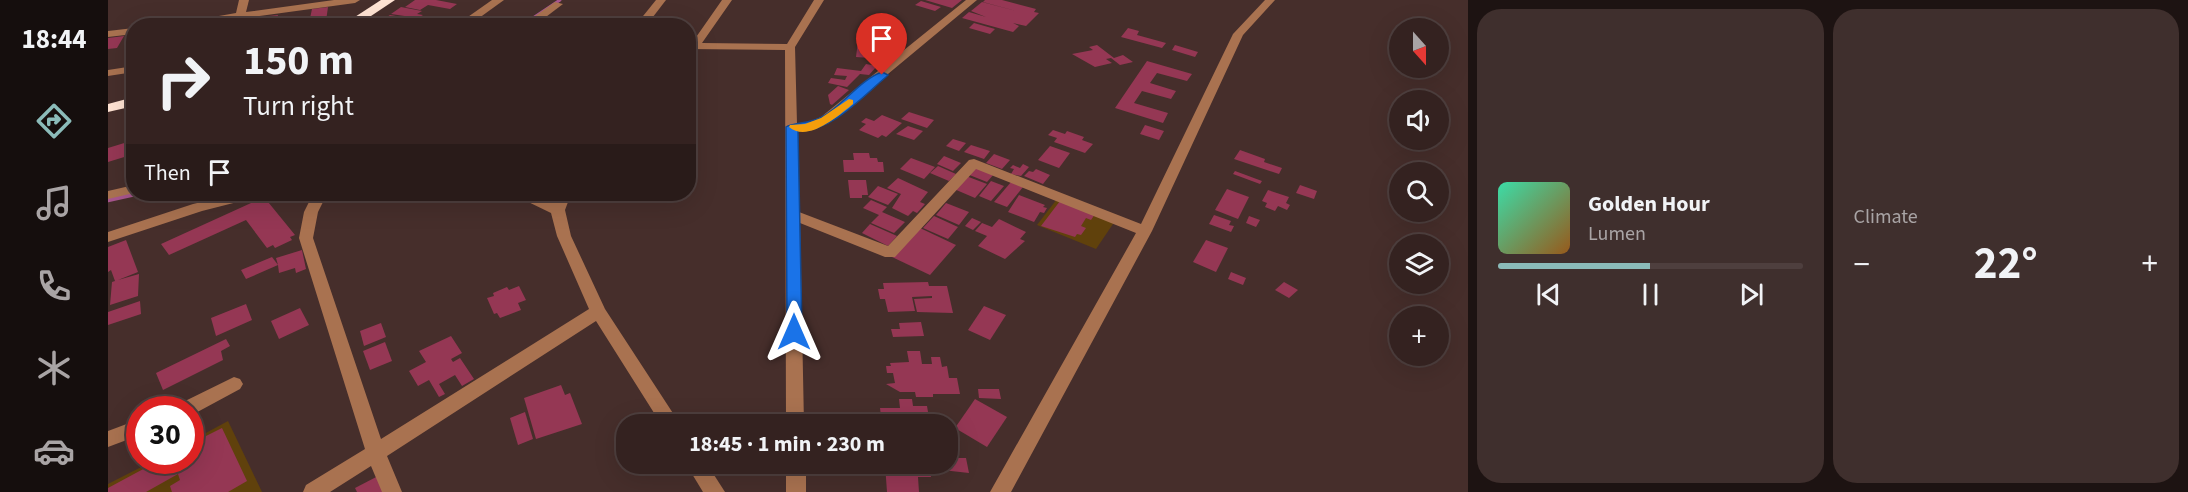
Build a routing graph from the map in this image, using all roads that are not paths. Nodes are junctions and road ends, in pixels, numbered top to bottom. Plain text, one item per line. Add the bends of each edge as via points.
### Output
1 (244, 0) edge
2 (355, 0) edge
3 (389, 0) edge
4 (499, 0) edge
5 (661, 0) edge
6 (727, 0) edge
7 (819, 0) edge
8 (972, 0) edge
9 (1270, 0) edge
10 (558, 4) dead end
11 (240, 14) junction
12 (216, 18) edge
13 (239, 18) edge
14 (362, 18) edge
15 (472, 18) edge
16 (538, 18) edge
17 (646, 18) edge
18 (126, 32) edge
19 (108, 34) edge
20 (696, 41) edge
21 (696, 46) edge
22 (790, 47) junction
23 (126, 70) edge
24 (108, 73) edge
25 (126, 103) edge
26 (108, 108) edge
27 (792, 127) junction
28 (126, 191) edge
29 (108, 195) edge
30 (223, 201) edge
31 (316, 201) edge
32 (538, 201) edge
33 (561, 201) edge
34 (558, 210) junction
35 (793, 215) junction
36 (1145, 231) junction
37 (108, 237) edge
38 (598, 311) junction
39 (234, 384) dead end
40 (204, 400) edge
41 (665, 414) edge
42 (795, 414) edge
43 (126, 432) edge
44 (108, 439) edge
45 (376, 453) junction
46 (703, 474) edge
47 (796, 474) edge
48 (313, 492) edge
49 (392, 492) edge
50 (715, 492) edge
51 (796, 492) edge
52 (1000, 492) edge

1 - 11 street
2 - 11 street
3 - 14 highway
4 - 15 street
5 - 17 street
6 - 20 street
7 - 22 street
8 - 27 street via 825,120 806,128
9 - 36 street via 1238,34
10 - 16 street
11 - 12 street
11 - 13 street
18 - 19 street
21 - 22 street
22 - 27 street
23 - 24 street
25 - 26 highway
27 - 35 street
28 - 29 street
30 - 37 street
31 - 45 street via 306,238
32 - 34 street
33 - 34 street
34 - 38 street via 564,236
35 - 36 street via 890,253 974,163
35 - 42 street
36 - 52 street
38 - 41 street
38 - 45 street
39 - 40 street
43 - 44 street
45 - 48 street
45 - 49 street
46 - 50 street
47 - 51 street

